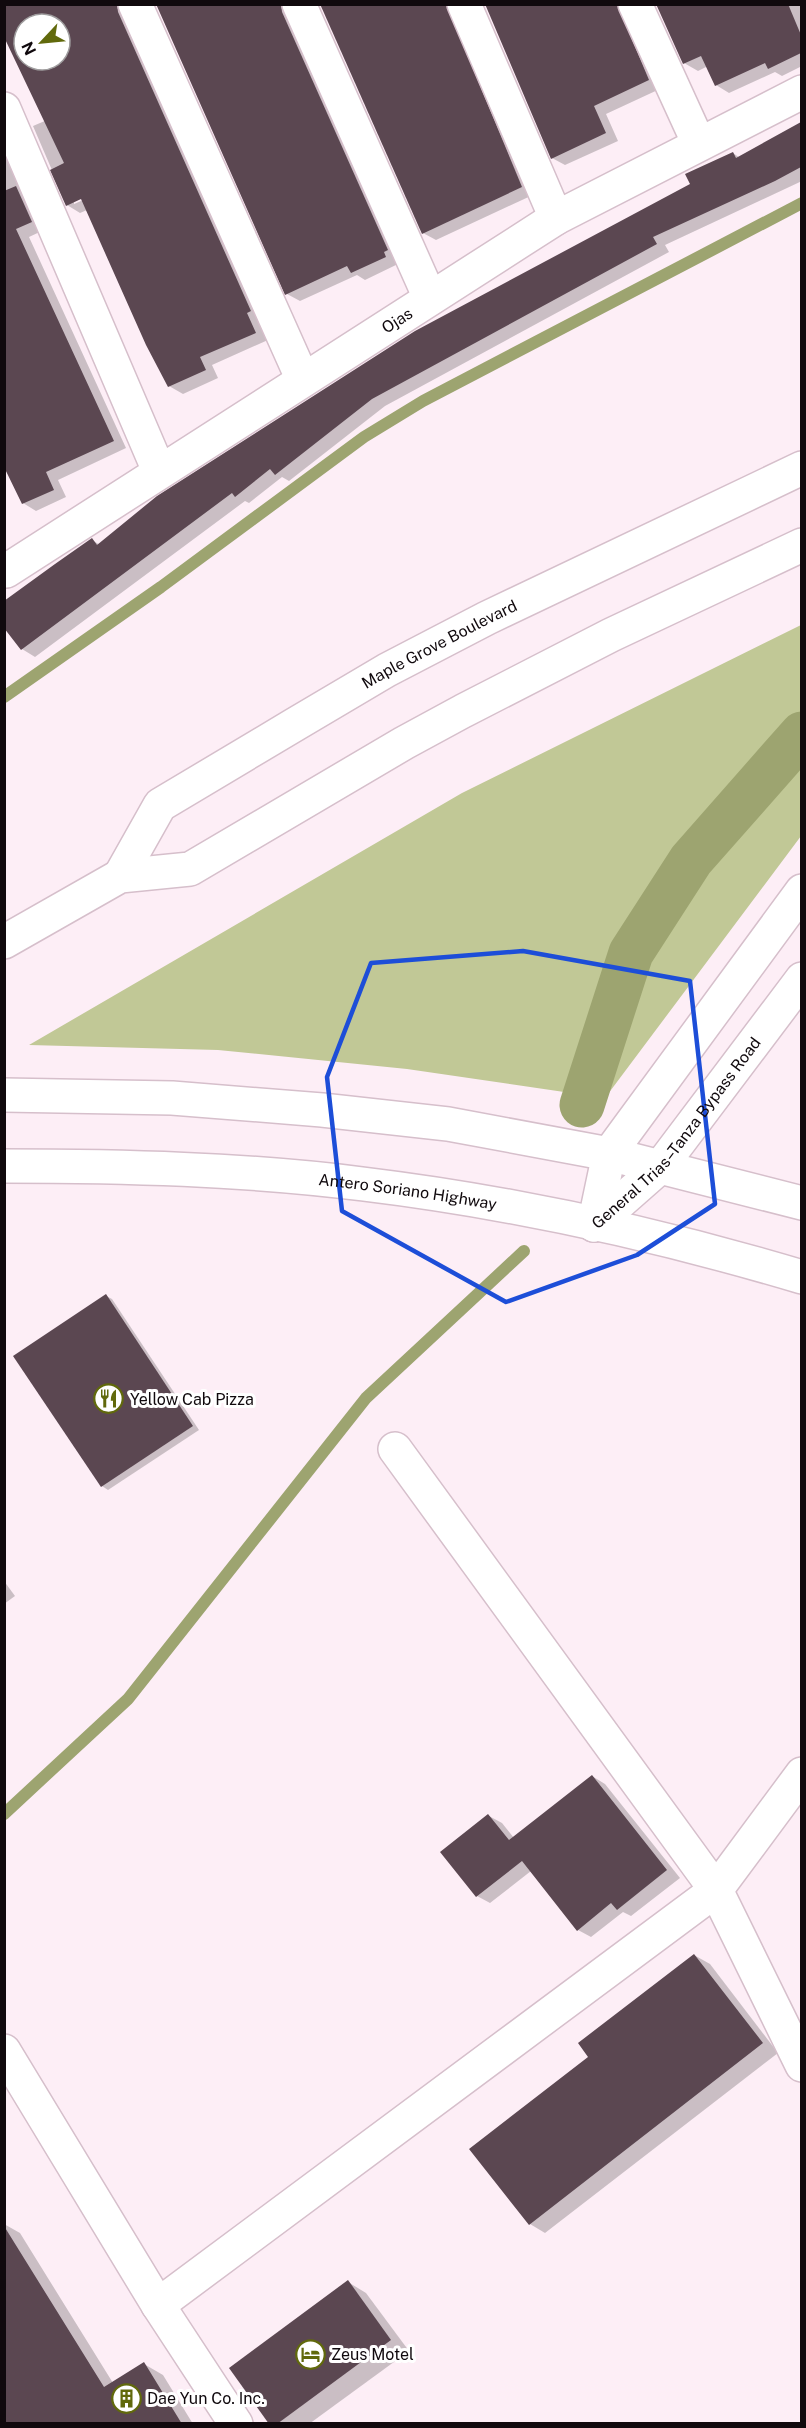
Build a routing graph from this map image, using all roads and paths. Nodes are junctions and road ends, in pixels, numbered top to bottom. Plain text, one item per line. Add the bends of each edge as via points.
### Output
1 (135, 4) edge
2 (300, 4) edge
3 (464, 4) edge
4 (635, 4) edge
5 (801, 92) edge
6 (4, 110) edge
7 (699, 144) junction
8 (556, 218) junction
9 (430, 298) junction
10 (303, 380) junction
11 (801, 468) edge
12 (159, 471) junction
13 (801, 545) edge
14 (5, 570) edge
15 (120, 876) junction
16 (801, 891) edge
17 (4, 942) edge
18 (801, 979) edge
19 (4, 1095) edge
20 (609, 1154) junction
21 (661, 1166) junction
22 (4, 1167) edge
23 (801, 1203) edge
24 (594, 1225) junction
25 (801, 1277) edge
26 (395, 1449) dead end
27 (801, 1774) edge
28 (716, 1890) junction
29 (4, 2051) edge
30 (801, 2065) edge
31 (158, 2305) junction
32 (236, 2424) edge

1 - 10 street
2 - 9 street
3 - 8 street
4 - 7 street
5 - 7 street, Ojas
6 - 12 street
7 - 8 street, Ojas
8 - 9 street, Ojas
9 - 10 street, Ojas
10 - 12 street, Ojas
11 - 15 street, Maple Grove Boulevard via 487,618 294,724 160,805
12 - 14 street, Ojas
13 - 15 street via 611,635 454,716 190,869
15 - 17 street
16 - 20 street, General Trias–Tanza Bypass Road
18 - 21 street, General Trias–Tanza Bypass Road
19 - 20 street via 172,1098 333,1111 501,1132
20 - 21 street
20 - 24 street, General Trias–Tanza Bypass Road
21 - 23 street
21 - 24 street, General Trias–Tanza Bypass Road
22 - 24 street, Antero Soriano Highway via 289,1176 497,1204
24 - 25 street, Antero Soriano Highway via 684,1244
26 - 28 street
27 - 28 street
28 - 30 street
28 - 31 street
29 - 31 street
31 - 32 street

